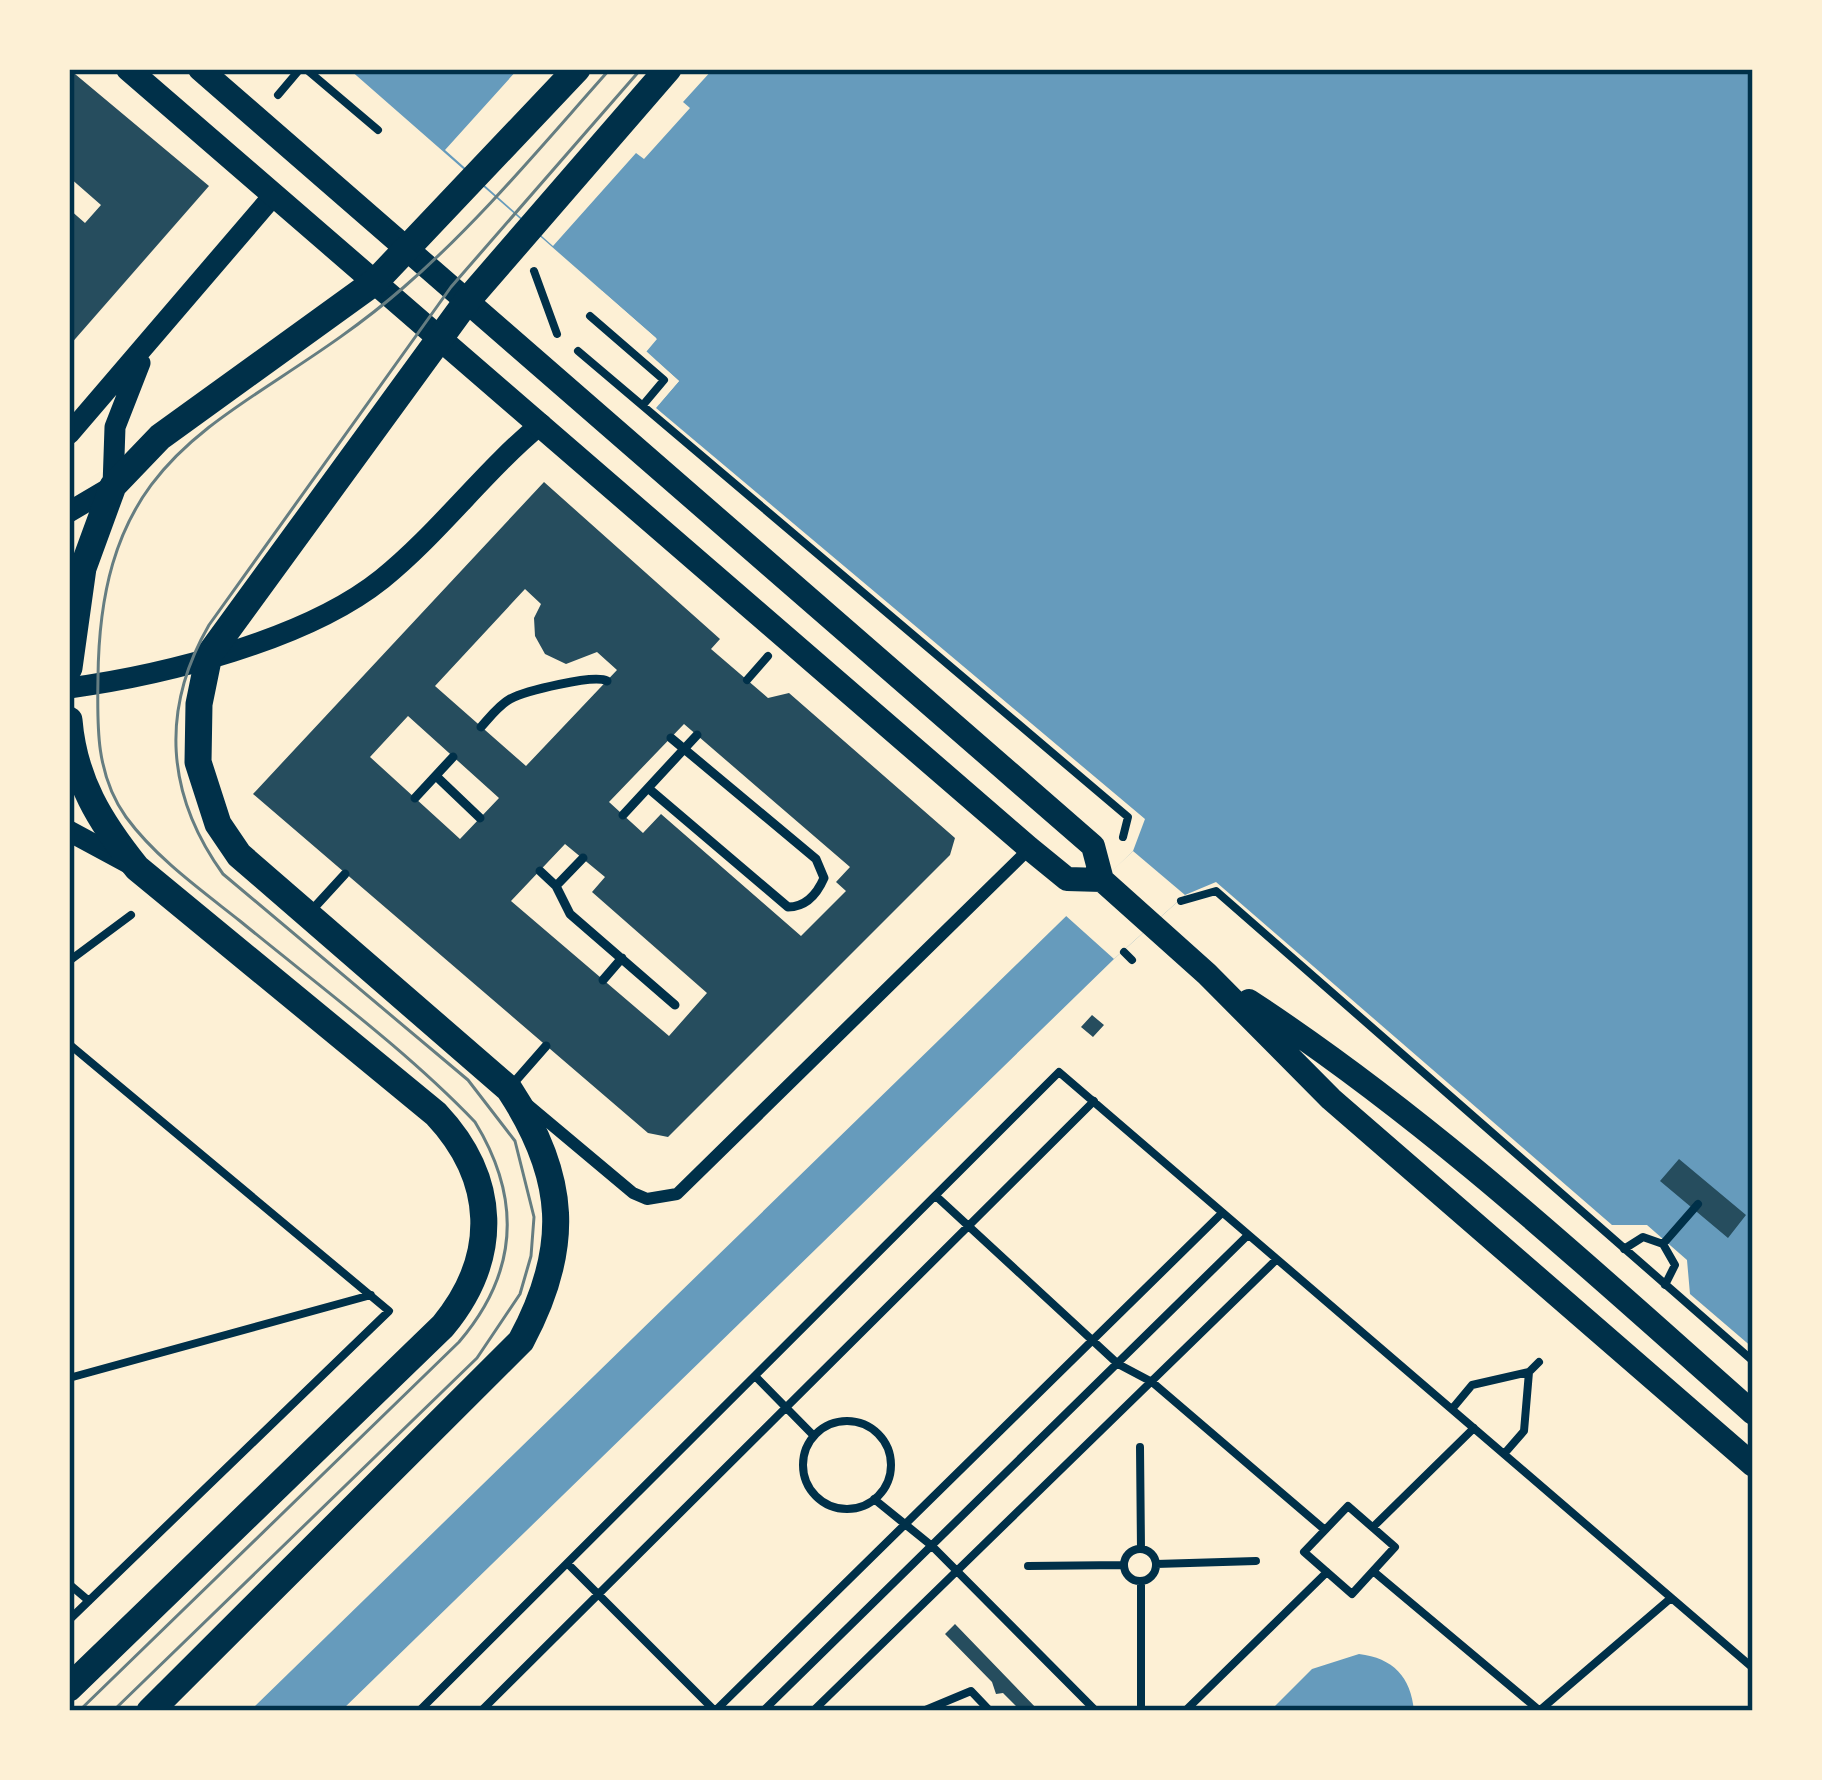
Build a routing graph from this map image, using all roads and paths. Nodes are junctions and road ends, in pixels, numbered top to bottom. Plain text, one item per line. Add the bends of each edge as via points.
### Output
1 (128, 69) edge
2 (200, 69) edge
3 (303, 69) edge
4 (577, 69) edge
5 (668, 69) edge
6 (278, 95) dead end
7 (378, 130) dead end
8 (273, 196) junction
9 (408, 248) junction
10 (536, 255) dead end
11 (376, 281) junction
12 (467, 301) junction
13 (590, 316) dead end
14 (440, 336) junction
15 (149, 343) junction
16 (643, 405) junction
17 (541, 424) junction
18 (69, 434) edge
19 (113, 486) junction
20 (69, 512) edge
21 (209, 655) junction
22 (769, 655) dead end
23 (69, 668) edge
24 (746, 680) dead end
25 (607, 681) dead end
26 (69, 688) edge
27 (69, 720) edge
28 (481, 727) dead end
29 (697, 735) dead end
30 (671, 738) dead end
31 (684, 749) junction
32 (454, 757) dead end
33 (436, 776) junction
34 (648, 788) junction
35 (415, 798) dead end
36 (622, 815) dead end
37 (1128, 817) dead end
38 (480, 818) dead end
39 (69, 831) edge
40 (1030, 848) junction
41 (583, 858) dead end
42 (137, 868) junction
43 (540, 871) dead end
44 (345, 874) dead end
45 (1102, 880) junction
46 (556, 886) junction
47 (1181, 901) dead end
48 (131, 915) dead end
49 (308, 915) junction
50 (622, 958) junction
51 (69, 961) edge
52 (1207, 974) junction
53 (603, 980) dead end
54 (675, 1005) dead end
55 (69, 1044) edge
56 (546, 1046) dead end
57 (509, 1089) junction
58 (1094, 1101) junction
59 (937, 1197) junction
60 (1698, 1204) dead end
61 (1222, 1213) junction
62 (967, 1226) junction
63 (1248, 1235) junction
64 (1664, 1244) junction
65 (1624, 1249) junction
66 (1276, 1260) junction
67 (1665, 1285) junction
68 (370, 1295) junction
69 (1092, 1340) junction
70 (1753, 1361) edge
71 (1539, 1362) dead end
72 (1118, 1364) junction
73 (1529, 1372) junction
74 (757, 1377) junction
75 (69, 1378) edge
76 (1152, 1382) junction
77 (787, 1408) junction
78 (1452, 1408) junction
79 (1753, 1412) edge
80 (1474, 1428) junction
81 (814, 1436) junction
82 (1140, 1447) dead end
83 (1504, 1454) junction
84 (1753, 1465) edge
85 (874, 1499) junction
86 (907, 1523) junction
87 (1373, 1527) junction
88 (1325, 1529) junction
89 (932, 1546) junction
90 (1141, 1550) junction
91 (1256, 1561) dead end
92 (568, 1564) junction
93 (1156, 1564) junction
94 (1124, 1565) junction
95 (1028, 1566) dead end
96 (957, 1570) junction
97 (1373, 1571) junction
98 (1327, 1572) junction
99 (1141, 1581) junction
100 (69, 1584) edge
101 (599, 1594) junction
102 (1671, 1598) junction
103 (88, 1601) junction
104 (69, 1620) edge
105 (1753, 1668) edge
106 (69, 1688) edge
107 (1142, 1708) junction
108 (150, 1711) edge
109 (419, 1711) edge
110 (481, 1711) edge
111 (715, 1711) edge
112 (763, 1711) edge
113 (813, 1711) edge
114 (923, 1711) edge
115 (991, 1711) edge
116 (1096, 1711) edge
117 (1124, 1711) edge
118 (1158, 1711) edge
119 (1185, 1711) edge
120 (1539, 1711) edge

1 - 8 main road
2 - 9 main road
3 - 6 path
3 - 7 path
4 - 9 main road
5 - 12 main road
8 - 11 main road
8 - 15 street
9 - 11 main road
9 - 12 main road
10 - 16 path via 533,279 553,330
11 - 14 main road
11 - 19 main road via 160,437
12 - 14 main road
12 - 45 main road via 1094,846
13 - 16 path via 664,380
14 - 17 main road
14 - 21 main road
15 - 18 street
15 - 19 street via 115,427
16 - 37 path
17 - 21 street via 350,602
17 - 40 main road
19 - 20 street
19 - 23 main road via 82,568
21 - 26 street
21 - 49 main road via 197,729 201,778 218,824 259,874
22 - 24 path
25 - 28 lane via 586,677 521,694
27 - 42 main road via 85,791
29 - 31 lane
30 - 31 lane
31 - 34 lane
31 - 34 lane via 816,859 824,878 809,901 788,907
32 - 33 lane
33 - 35 lane
33 - 38 lane
34 - 36 lane
39 - 42 street
40 - 45 main road via 1067,879
40 - 57 street via 677,1194 632,1193
41 - 46 lane
42 - 106 main road via 436,1114 472,1162 486,1219 476,1276 442,1326
43 - 46 lane
44 - 49 lane
45 - 52 main road
46 - 50 lane via 570,914
47 - 65 path via 1216,891
48 - 51 path
49 - 57 main road
50 - 53 lane
50 - 54 lane
52 - 79 main road via 1357,1071
52 - 84 main road via 1330,1099
55 - 68 path
56 - 57 lane
57 - 108 main road via 536,1131 557,1216 542,1303 521,1342
58 - 59 path via 1059,1072
58 - 61 path
58 - 62 path
59 - 62 path
59 - 74 path
60 - 64 path
61 - 63 path
61 - 69 path
62 - 69 path
62 - 77 path
63 - 66 path
63 - 72 path
64 - 65 path via 1643,1237
64 - 67 path via 1675,1265
65 - 67 path
66 - 76 path
66 - 78 path
67 - 70 path
68 - 75 path
68 - 103 path via 389,1311
69 - 72 path
69 - 86 path
71 - 73 path
72 - 76 path
72 - 89 path
73 - 78 path via 1472,1385
73 - 83 path via 1524,1431
74 - 77 path
74 - 92 path
76 - 88 path
76 - 96 path
77 - 81 path
77 - 101 path
78 - 80 path
80 - 83 path
80 - 87 path
81 - 85 path via 803,1469 820,1499 842,1508
81 - 85 path via 845,1420 879,1433 891,1467
82 - 90 path
83 - 102 path
85 - 86 path
86 - 89 path
86 - 111 path
87 - 88 path via 1348,1506
87 - 97 path via 1395,1547
88 - 98 path via 1304,1552
89 - 96 path
89 - 112 path
90 - 93 path
90 - 94 path
91 - 93 path
92 - 101 path
92 - 109 path
93 - 99 path
94 - 95 path
94 - 99 path
96 - 113 path
96 - 116 path
97 - 98 path via 1352,1594
97 - 120 path
98 - 119 path
99 - 107 path
100 - 103 path
101 - 110 path
101 - 111 path
102 - 105 path
102 - 120 path
103 - 104 path
107 - 117 path
107 - 118 path
114 - 115 path via 971,1691

